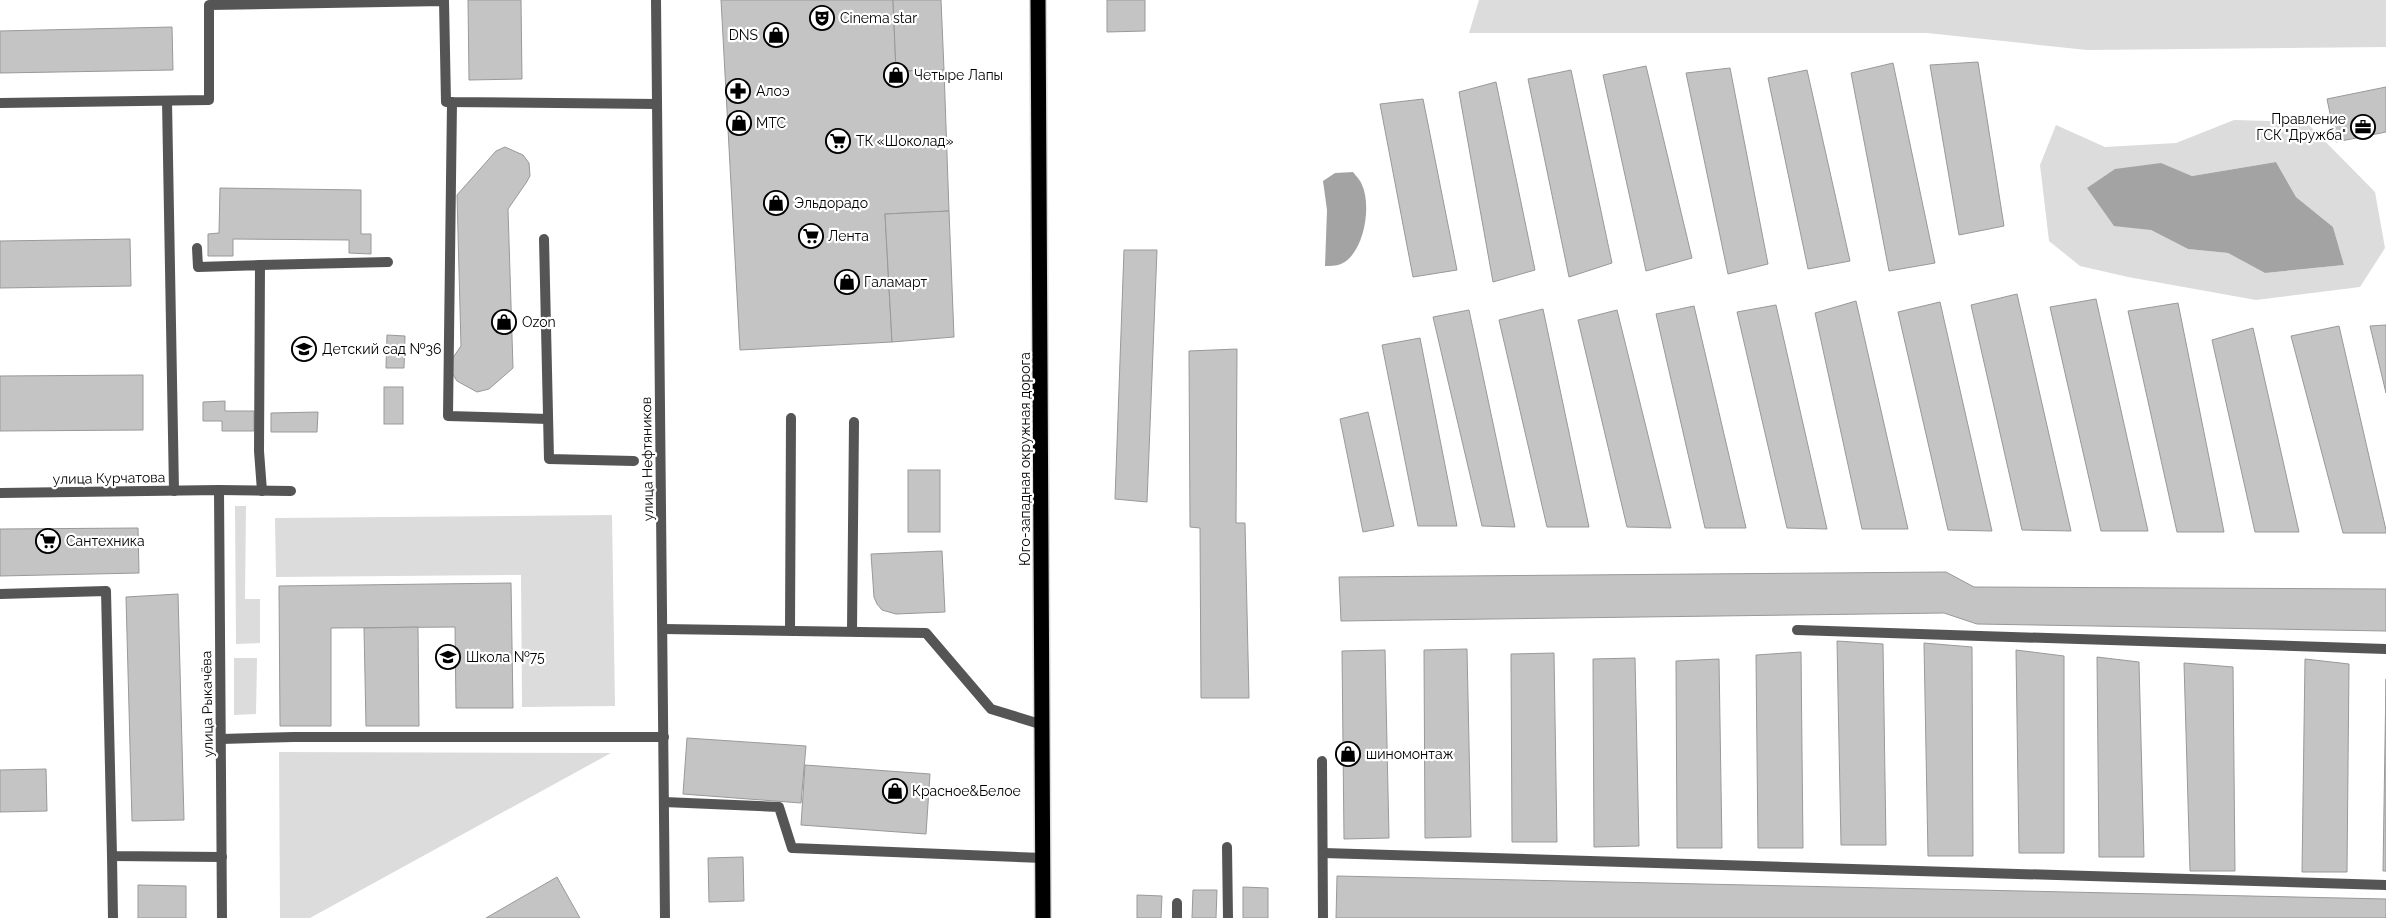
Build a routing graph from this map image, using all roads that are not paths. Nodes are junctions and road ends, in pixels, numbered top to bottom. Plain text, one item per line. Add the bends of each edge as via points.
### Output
1 (656, 0) edge
2 (1038, 0) edge
3 (209, 3) edge
4 (167, 100) junction
5 (452, 102) junction
6 (0, 103) edge
7 (656, 104) junction
8 (544, 239) dead end
9 (197, 248) dead end
10 (388, 262) dead end
11 (260, 266) junction
12 (791, 418) dead end
13 (548, 419) junction
14 (854, 422) dead end
15 (634, 461) dead end
16 (219, 490) junction
17 (174, 491) junction
18 (262, 491) junction
19 (290, 491) dead end
20 (0, 493) edge
21 (0, 594) edge
22 (663, 629) junction
23 (790, 630) junction
24 (1797, 630) dead end
25 (852, 631) junction
26 (2386, 649) edge
27 (1043, 725) junction
28 (664, 737) junction
29 (221, 739) junction
30 (1322, 761) dead end
31 (664, 802) junction
32 (1227, 847) dead end
33 (1323, 853) junction
34 (112, 856) junction
35 (222, 857) junction
36 (1043, 858) junction
37 (2386, 885) edge
38 (1177, 903) dead end
39 (113, 918) edge
40 (222, 918) edge
41 (664, 918) edge
42 (1043, 918) edge
43 (1177, 918) edge
44 (1228, 918) edge
45 (1323, 918) edge

1 - 7 street, улица Нефтяников
2 - 27 highway, Юго-западная окружная дорога
3 - 4 street via 209,100
3 - 5 street via 444,0 446,102
4 - 6 street
4 - 17 street
5 - 7 street
5 - 13 street via 448,416
7 - 22 street, улица Нефтяников
8 - 13 street
9 - 11 street via 198,267
10 - 11 street
11 - 18 street via 259,451
12 - 23 street
13 - 15 street via 549,458
14 - 25 street
16 - 17 street, улица Курчатова
16 - 18 street, улица Курчатова
16 - 29 street, улица Рыкачёва
17 - 20 street, улица Курчатова
18 - 19 street, улица Курчатова
21 - 34 street via 106,591
22 - 23 street
22 - 28 street, улица Нефтяников
23 - 25 street
24 - 26 street
25 - 27 street via 926,634 991,709
27 - 36 highway, Юго-западная окружная дорога
28 - 29 street
28 - 31 street, улица Нефтяников
29 - 35 street, улица Рыкачёва
30 - 33 street
31 - 36 street via 779,807 792,848
31 - 41 street, улица Нефтяников
32 - 44 street
33 - 37 street
33 - 45 street
34 - 35 street
34 - 39 street
35 - 40 street, улица Рыкачёва
36 - 42 highway, Юго-западная окружная дорога
38 - 43 street

